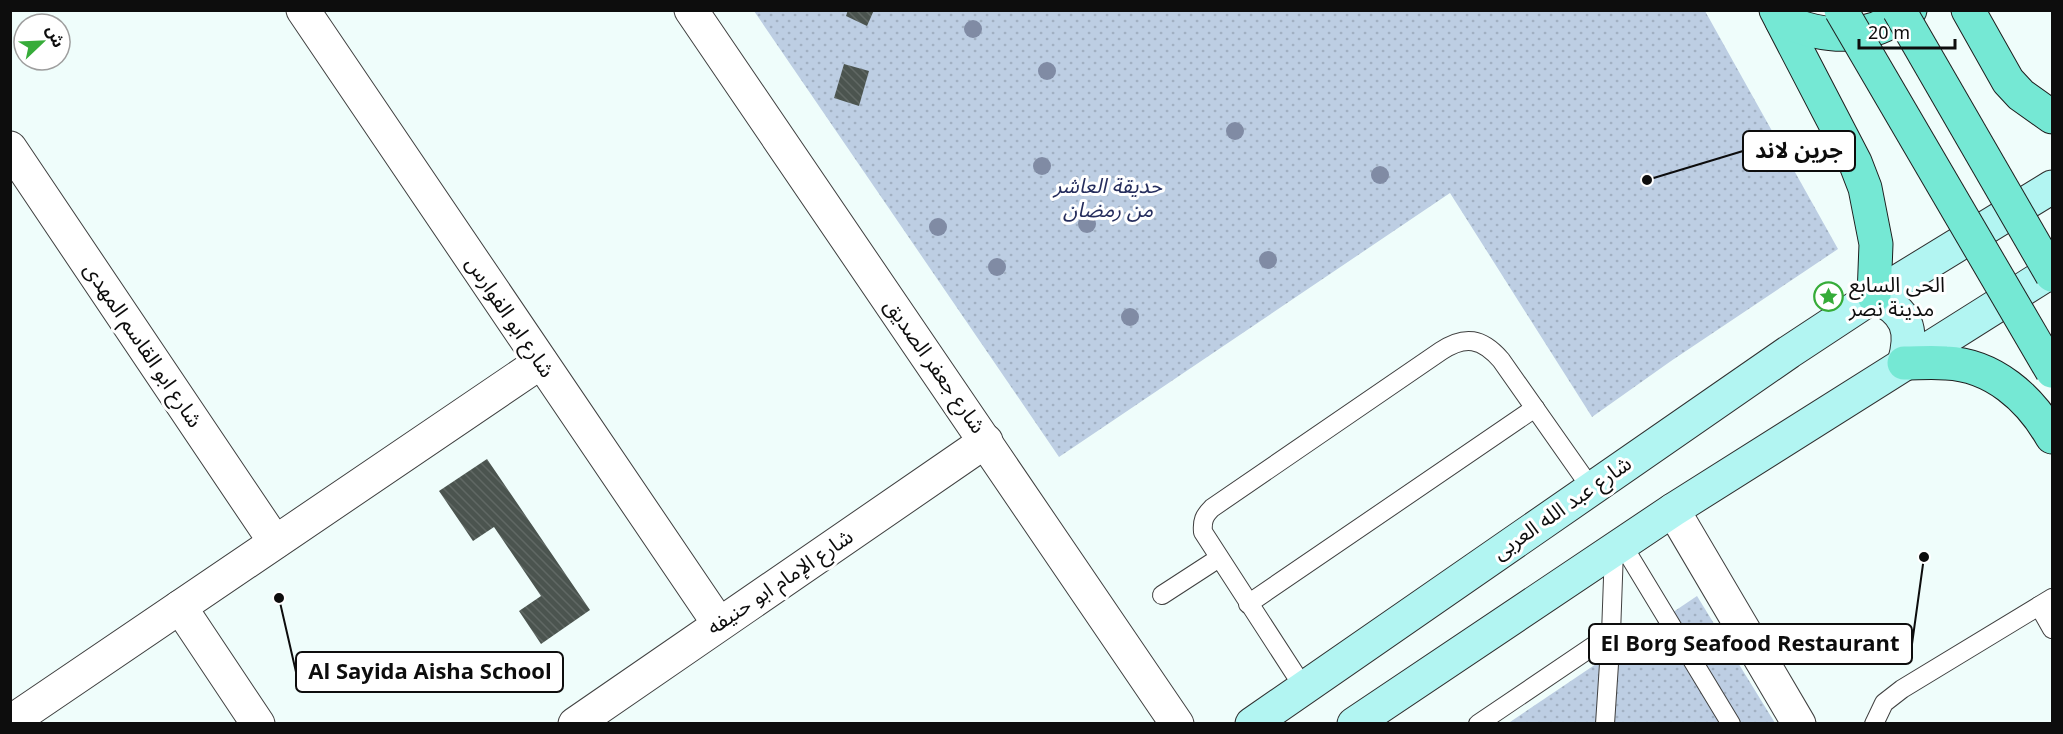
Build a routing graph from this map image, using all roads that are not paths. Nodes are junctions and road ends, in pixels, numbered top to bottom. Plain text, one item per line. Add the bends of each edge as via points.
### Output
1 (303, 10) edge
2 (691, 10) edge
3 (1841, 10) edge
4 (1899, 10) edge
5 (1910, 10) edge
6 (1968, 10) edge
7 (1779, 16) edge
8 (2052, 117) edge
9 (10, 148) edge
10 (2052, 187) edge
11 (2052, 273) edge
12 (1874, 296) junction
13 (541, 362) junction
14 (1904, 363) junction
15 (2052, 371) edge
16 (1535, 408) junction
17 (2052, 437) edge
18 (986, 441) junction
19 (1591, 488) junction
20 (1672, 510) junction
21 (275, 542) junction
22 (1618, 547) junction
23 (1219, 558) junction
24 (1162, 595) dead end
25 (2046, 602) edge
26 (1248, 604) junction
27 (180, 607) junction
28 (719, 624) junction
29 (2052, 629) edge
30 (1611, 634) junction
31 (1304, 688) junction
32 (15, 718) edge
33 (258, 723) edge
34 (575, 723) edge
35 (1178, 723) edge
36 (1251, 723) edge
37 (1354, 723) edge
38 (1478, 723) edge
39 (1605, 723) edge
40 (1731, 723) edge
41 (1799, 723) edge
42 (1874, 723) edge

1 - 13 street, شارع ابو الفوارس
2 - 18 street, شارع جعفر الصديق
3 - 15 main road, bridge
4 - 11 main road, bridge
5 - 7 main road via 1876,30 1853,35 1805,30
6 - 8 main road via 2008,81
7 - 12 main road via 1865,188 1876,244
9 - 21 street, شارع ابو القاسم المهدى
10 - 12 main road, شارع عبد الله العربى
11 - 14 main road
12 - 14 main road via 1890,303 1909,330
12 - 19 main road, شارع عبد الله العربى
13 - 21 street
13 - 28 street, شارع ابو الفوارس
14 - 17 main road via 1948,363 1973,368 1997,379 2029,402
14 - 20 main road
16 - 19 lane
16 - 23 lane via 1492,349 1480,342 1453,343 1212,508 1205,515 1203,532
16 - 26 lane
18 - 28 street, شارع الإمام ابو حنيفه
18 - 35 street, شارع جعفر الصديق
19 - 31 main road, شارع عبد الله العربى
20 - 22 main road
20 - 41 street
21 - 27 street
22 - 30 lane
22 - 37 main road
22 - 40 lane
23 - 24 lane
23 - 26 lane
25 - 29 lane
25 - 42 lane via 1902,689 1884,703
26 - 31 lane
27 - 32 street
27 - 33 street
28 - 34 street, شارع الإمام ابو حنيفه
30 - 38 lane
30 - 39 lane
31 - 36 main road, شارع عبد الله العربى

